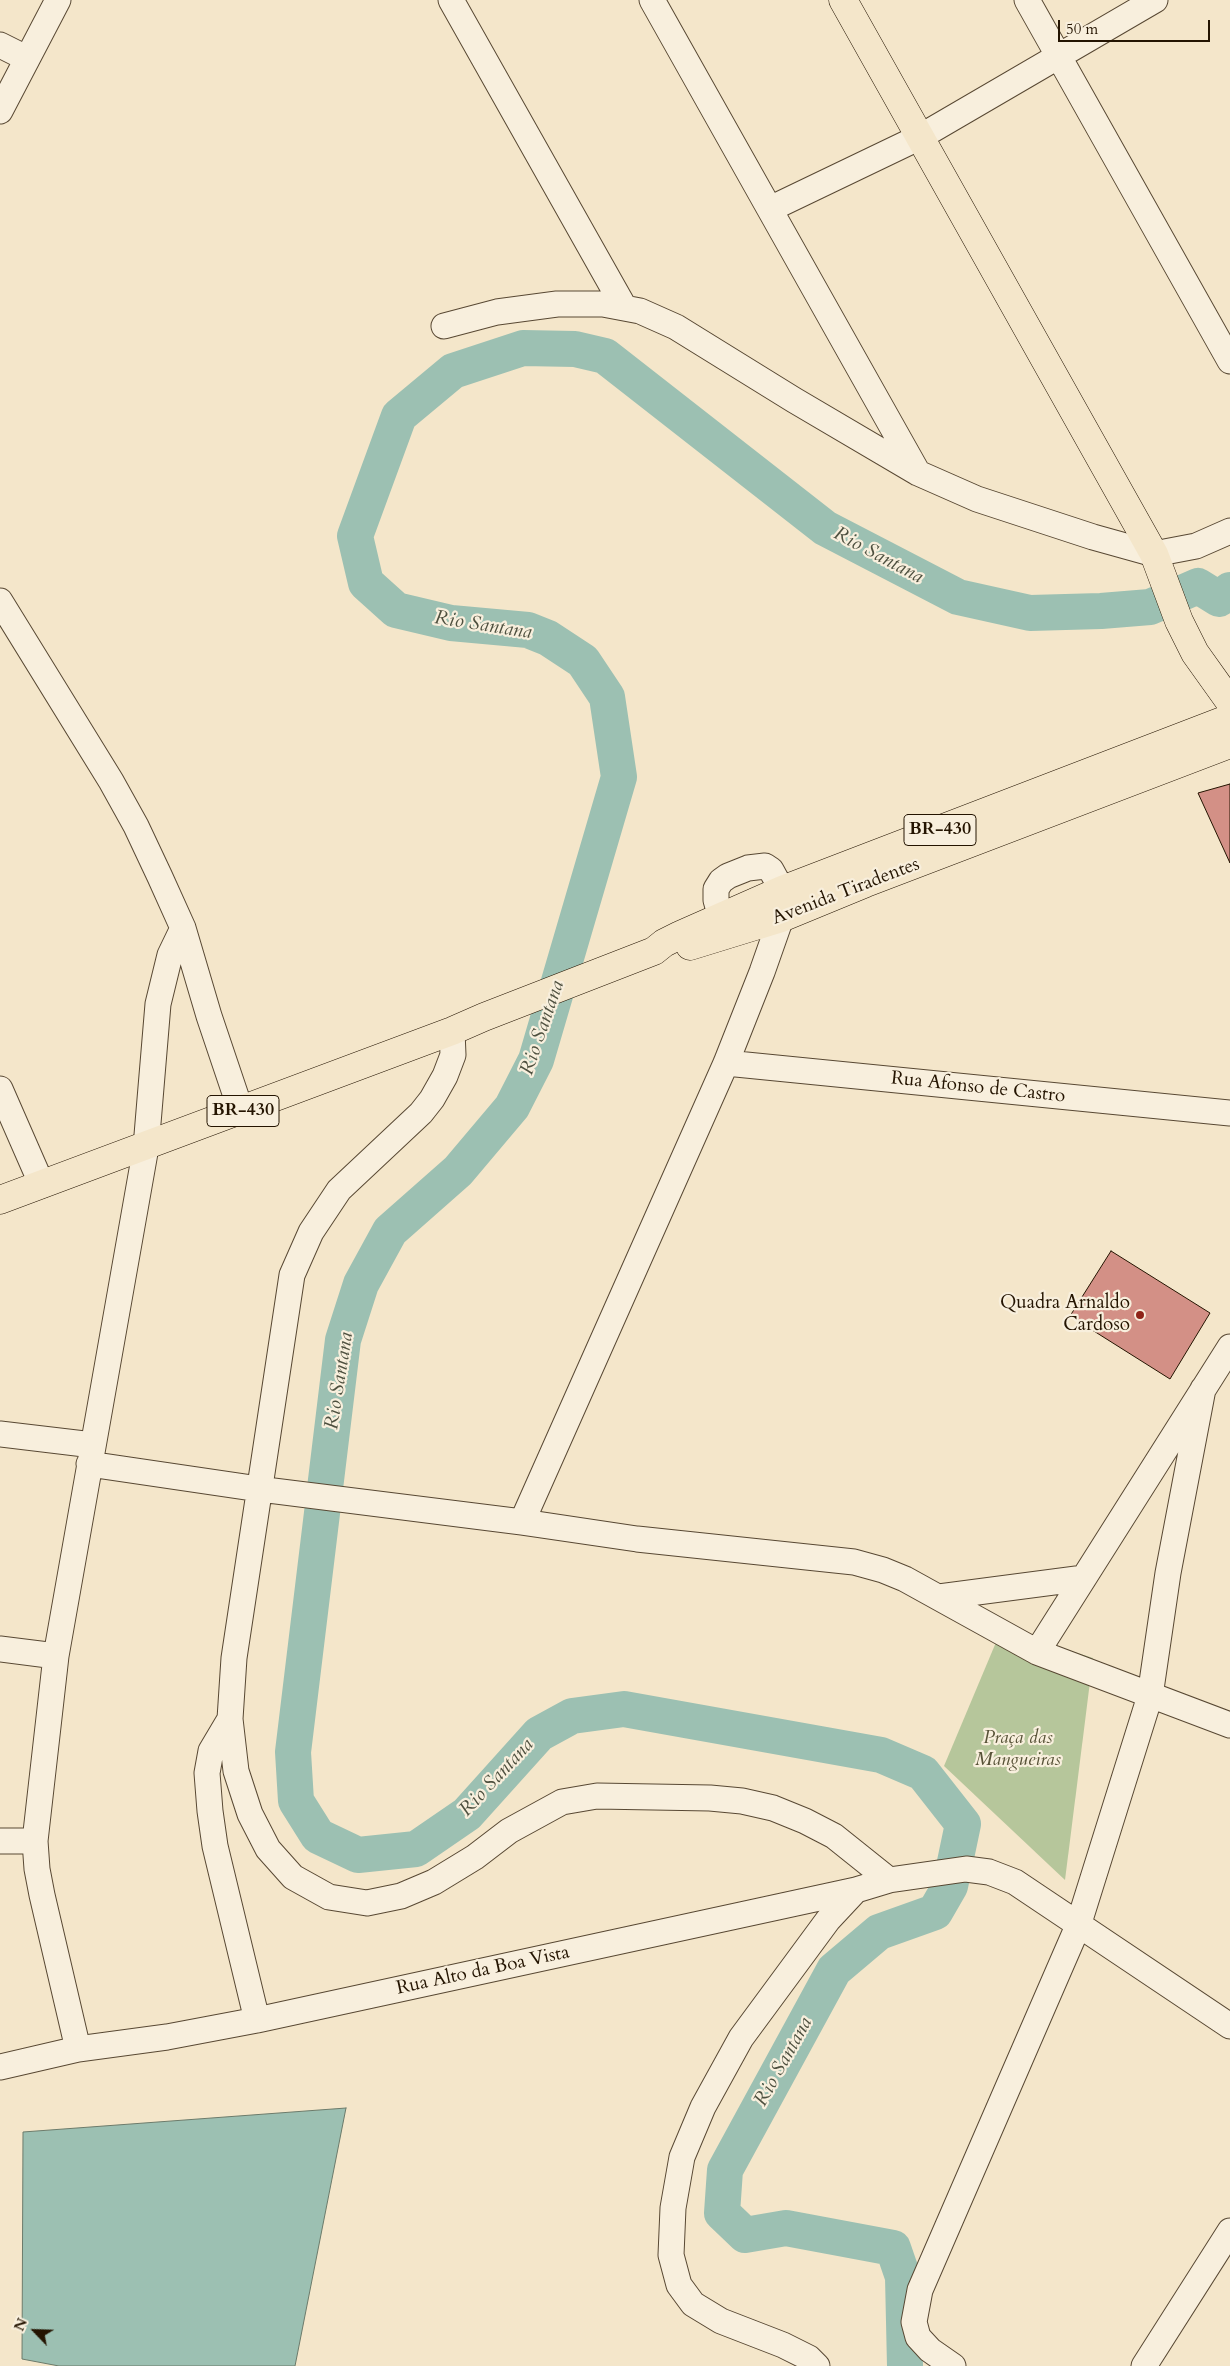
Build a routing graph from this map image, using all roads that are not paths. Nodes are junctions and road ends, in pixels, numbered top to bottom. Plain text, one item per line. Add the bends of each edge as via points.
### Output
1 (58, 0) edge
2 (451, 0) edge
3 (652, 0) edge
4 (843, 0) edge
5 (1027, 0) edge
6 (1155, 0) edge
7 (0, 45) edge
8 (1057, 56) junction
9 (26, 58) junction
10 (0, 111) edge
11 (920, 137) junction
12 (770, 209) junction
13 (624, 308) junction
14 (444, 326) dead end
15 (1230, 362) edge
16 (918, 473) junction
17 (1230, 532) edge
18 (1154, 554) junction
19 (0, 601) edge
20 (1230, 702) edge
21 (1230, 718) edge
22 (1230, 744) edge
23 (782, 890) junction
24 (781, 918) junction
25 (723, 926) junction
26 (183, 928) junction
27 (452, 1031) junction
28 (726, 1063) junction
29 (0, 1089) edge
30 (241, 1111) junction
31 (1228, 1114) edge
32 (146, 1147) junction
33 (42, 1185) junction
34 (0, 1200) edge
35 (1230, 1347) edge
36 (1203, 1389) junction
37 (0, 1434) edge
38 (91, 1455) junction
39 (259, 1489) junction
40 (522, 1522) junction
41 (1084, 1578) junction
42 (939, 1597) junction
43 (0, 1649) edge
44 (1037, 1652) junction
45 (56, 1656) junction
46 (1150, 1696) junction
47 (230, 1719) junction
48 (1230, 1725) edge
49 (0, 1841) edge
50 (35, 1841) junction
51 (889, 1880) junction
52 (856, 1890) junction
53 (1078, 1926) junction
54 (258, 2020) junction
55 (1230, 2026) edge
56 (78, 2049) junction
57 (0, 2067) edge
58 (1230, 2231) edge
59 (817, 2366) edge
60 (953, 2366) edge
61 (1144, 2366) edge

1 - 9 street
2 - 13 street
3 - 12 street
4 - 11 main road
5 - 8 street
6 - 8 street
7 - 9 street
8 - 11 street
8 - 15 street
9 - 10 street
11 - 12 street
11 - 18 main road
12 - 16 street
13 - 14 street via 603,304 557,304 498,312
13 - 16 street via 659,318 676,327
16 - 18 street via 978,499
17 - 18 street via 1196,546
18 - 20 main road via 1179,621 1195,653
19 - 26 street via 132,818
21 - 23 main road, BR-430
22 - 24 main road, Avenida Tiradentes / BR-430
23 - 24 street
23 - 25 main road, BR-430
24 - 25 main road, Avenida Tiradentes / BR-430
24 - 28 street
25 - 27 main road, Avenida Tiradentes / BR-430 via 674,950 654,952
26 - 30 street
26 - 32 street via 170,956 158,1004
27 - 30 main road, BR-430
27 - 39 street via 453,1055 432,1099 421,1114 339,1190 311,1232 292,1276
28 - 31 street, Rua Afonso de Castro
28 - 40 street
29 - 33 street
30 - 32 main road, BR-430
32 - 33 main road, BR-430
32 - 38 street
33 - 34 main road, BR-430
35 - 36 street
36 - 41 street
36 - 46 street via 1168,1573
37 - 38 street
38 - 39 street
38 - 45 street
39 - 40 street
39 - 47 street via 234,1658
40 - 42 street via 637,1539 854,1562 883,1570
41 - 42 street
41 - 44 street
42 - 44 street
43 - 45 street
44 - 46 street
45 - 50 street
46 - 48 street
46 - 53 street
47 - 51 street via 236,1770 250,1814 268,1849 293,1878 330,1898 368,1903 401,1896 434,1882 535,1815 562,1802 597,1796 710,1798 773,1808 834,1836
47 - 54 street via 211,1751 207,1774 210,1811 215,1846
49 - 50 street
50 - 56 street via 42,1895
51 - 52 street, Rua Alto da Boa Vista
51 - 53 street, Rua Alto da Boa Vista via 966,1869 989,1872 1015,1882
52 - 54 street, Rua Alto da Boa Vista
52 - 59 street via 828,1920 742,2038 703,2107 682,2157 673,2208 671,2255 679,2285 693,2304 721,2321 792,2349
53 - 55 street, Rua Alto da Boa Vista
53 - 60 street via 920,2290 914,2322 918,2337
54 - 56 street, Rua Alto da Boa Vista
56 - 57 street, Rua Alto da Boa Vista
58 - 61 street

